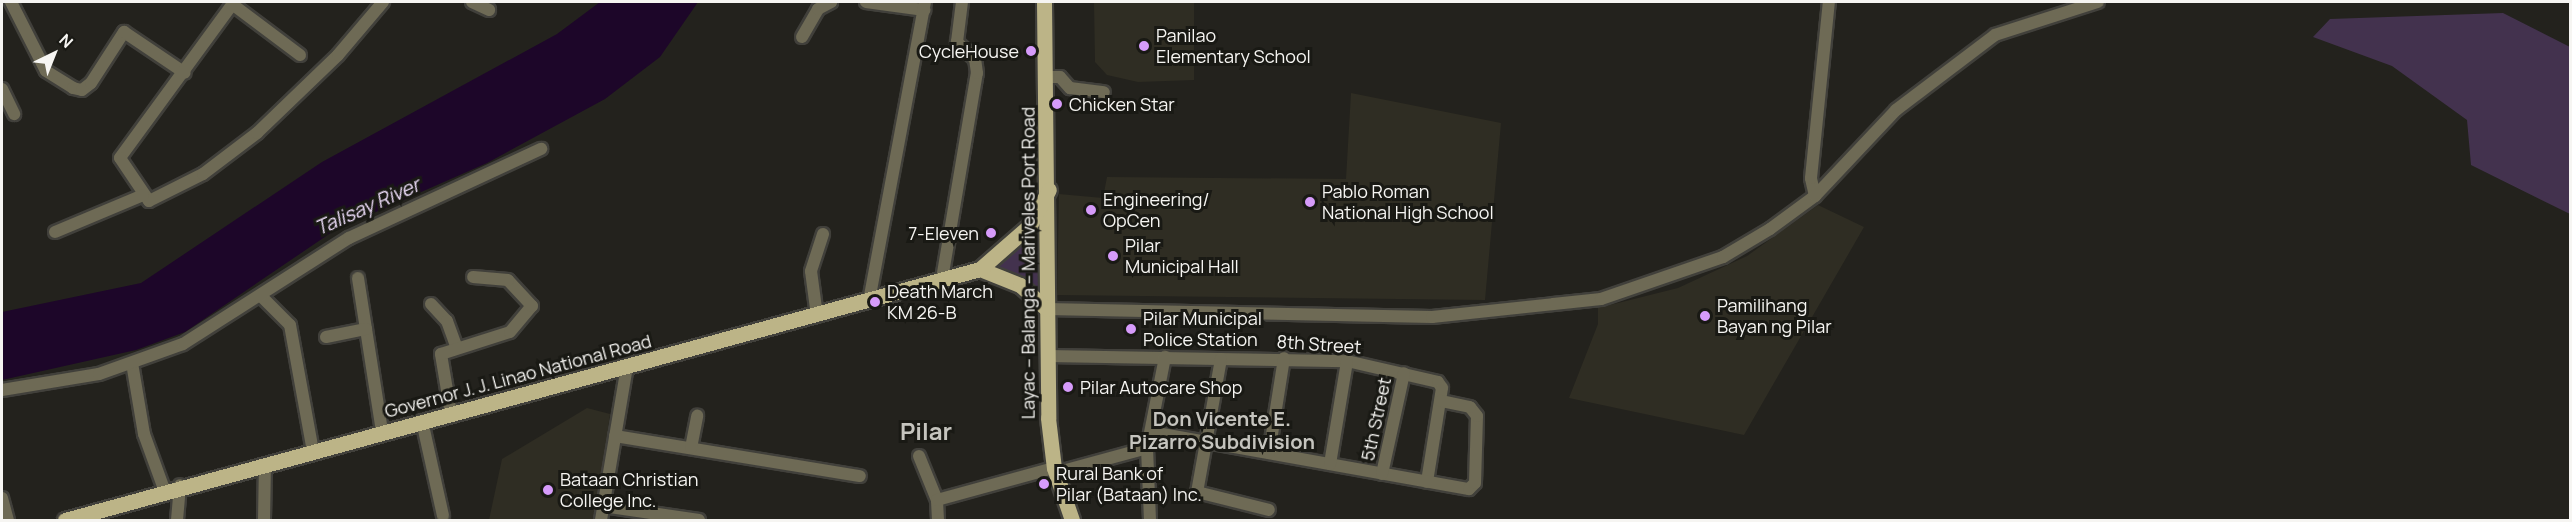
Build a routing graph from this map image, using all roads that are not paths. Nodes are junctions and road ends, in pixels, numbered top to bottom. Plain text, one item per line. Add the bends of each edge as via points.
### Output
1 (11, 2) edge
2 (383, 2) edge
3 (472, 2) edge
4 (831, 2) edge
5 (866, 2) edge
6 (962, 2) edge
7 (1044, 2) edge
8 (1829, 2) edge
9 (2097, 2) edge
10 (233, 3) edge
11 (925, 6) edge
12 (489, 10) dead end
13 (802, 37) dead end
14 (300, 55) dead end
15 (185, 73) junction
16 (1046, 77) junction
17 (2, 89) edge
18 (1104, 92) dead end
19 (14, 114) dead end
20 (542, 149) dead end
21 (1049, 190) junction
22 (143, 195) junction
23 (1815, 196) junction
24 (55, 232) dead end
25 (823, 234) dead end
26 (980, 269) junction
27 (473, 277) dead end
28 (358, 278) dead end
29 (942, 279) junction
30 (262, 298) junction
31 (869, 301) junction
32 (431, 304) dead end
33 (1047, 309) junction
34 (817, 315) junction
35 (366, 329) junction
36 (326, 338) dead end
37 (456, 346) junction
38 (1048, 356) junction
39 (1165, 357) junction
40 (1221, 358) junction
41 (1284, 358) junction
42 (1347, 361) junction
43 (132, 363) junction
44 (627, 368) junction
45 (1404, 373) junction
46 (2, 390) edge
47 (1441, 401) junction
48 (451, 414) junction
49 (697, 416) dead end
50 (422, 421) junction
51 (382, 432) junction
52 (1151, 432) junction
53 (615, 436) junction
54 (1206, 442) junction
55 (692, 448) junction
56 (1147, 448) junction
57 (313, 452) junction
58 (1269, 453) junction
59 (919, 456) dead end
60 (1330, 464) junction
61 (265, 465) junction
62 (1054, 470) junction
63 (1382, 474) junction
64 (860, 476) dead end
65 (1427, 482) junction
66 (180, 485) junction
67 (164, 489) junction
68 (2, 498) edge
69 (937, 500) junction
70 (603, 506) junction
71 (1269, 510) dead end
72 (105, 515) edge
73 (443, 516) dead end
74 (84, 518) edge
75 (8, 520) edge
76 (65, 520) edge
77 (177, 520) edge
78 (264, 520) edge
79 (601, 520) edge
80 (699, 520) edge
81 (938, 520) edge
82 (1072, 520) edge
83 (1150, 520) edge

1 - 15 street via 46,71 73,88 82,90 91,83 124,32
2 - 22 street via 339,55 248,140 154,200
3 - 12 street
4 - 13 street via 818,9
5 - 11 street
6 - 29 street via 957,42 975,59 977,73
7 - 16 main road, Layac – Balanga – Mariveles Port Road
8 - 23 street via 1811,178
9 - 23 street via 1995,35 1896,110
10 - 14 street
10 - 15 street
11 - 31 street
15 - 22 street via 120,158
16 - 18 street via 1060,77 1070,88
16 - 21 main road, Layac – Balanga – Mariveles Port Road
17 - 19 street
20 - 30 street via 349,238
21 - 26 main road, Governor J. J. Linao National Road via 1030,225
21 - 33 main road, Layac – Balanga – Mariveles Port Road
22 - 24 street
23 - 33 street via 1723,257 1566,306 1432,317
25 - 34 street via 811,271
26 - 29 main road, Governor J. J. Linao National Road
26 - 33 main road via 1020,285
27 - 37 street via 508,280 532,306 510,332
28 - 35 street
29 - 31 main road, Governor J. J. Linao National Road
30 - 43 street via 194,339
30 - 57 street via 290,325
31 - 34 main road, Governor J. J. Linao National Road
32 - 37 street via 447,321
33 - 38 main road, Layac – Balanga – Mariveles Port Road
34 - 44 main road, Governor J. J. Linao National Road
35 - 36 street
35 - 51 street
37 - 48 street via 441,354
38 - 39 street, 8th Street
38 - 62 main road, Layac – Balanga – Mariveles Port Road via 1048,414
39 - 40 street, 8th Street
39 - 52 street
40 - 41 street, 8th Street
40 - 54 street
41 - 42 street, 8th Street
41 - 58 street
42 - 45 street, 8th Street
42 - 60 street
43 - 46 street via 64,382
43 - 67 street via 140,416
44 - 48 main road, Governor J. J. Linao National Road
44 - 53 street
45 - 47 street, 8th Street via 1441,384
45 - 63 street, 5th Street
47 - 65 street
47 - 65 street via 1470,407 1477,416 1475,483 1469,489
48 - 50 main road, Governor J. J. Linao National Road
49 - 55 street
50 - 51 main road, Governor J. J. Linao National Road
50 - 73 street
51 - 57 main road, Governor J. J. Linao National Road
52 - 54 street
52 - 56 street
53 - 55 street
53 - 70 street
54 - 58 street
54 - 71 street via 1197,492
55 - 64 street
56 - 62 street
56 - 83 street
57 - 61 main road, Governor J. J. Linao National Road
58 - 60 street
59 - 69 street
60 - 63 street
61 - 66 main road, Governor J. J. Linao National Road
61 - 78 street
62 - 69 street
62 - 82 main road, Layac – Balanga – Mariveles Port Road
63 - 65 street
66 - 67 main road, Governor J. J. Linao National Road
66 - 77 street
67 - 72 main road, Governor J. J. Linao National Road
68 - 75 street
69 - 81 street
70 - 79 street
70 - 80 street
72 - 74 main road, Governor J. J. Linao National Road
74 - 76 main road, Governor J. J. Linao National Road

